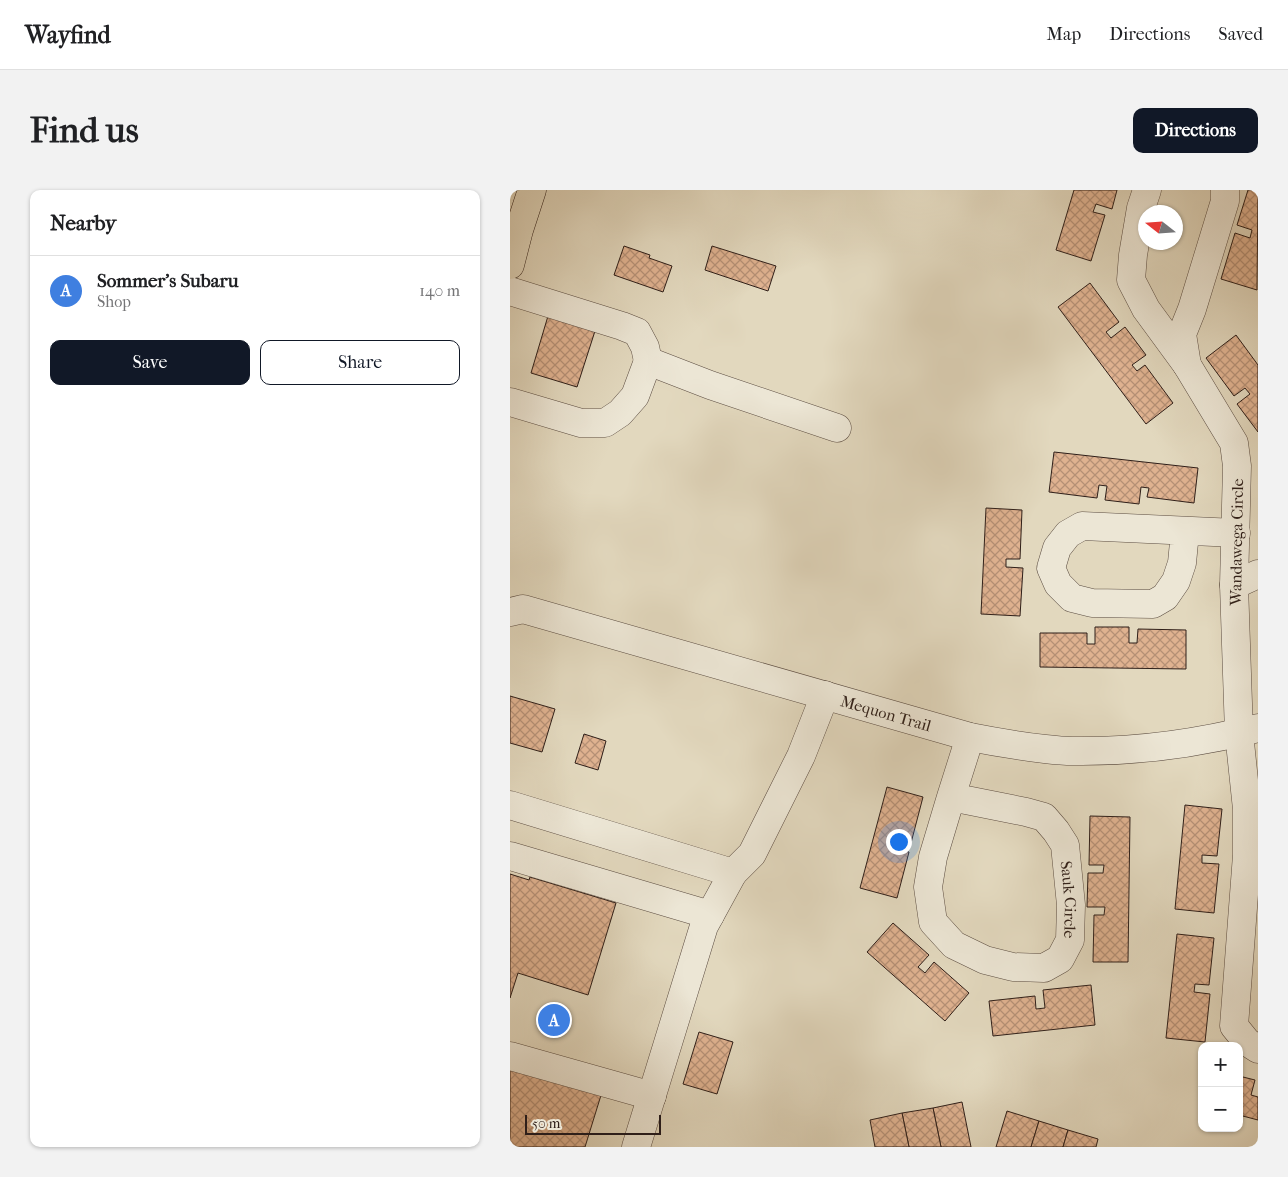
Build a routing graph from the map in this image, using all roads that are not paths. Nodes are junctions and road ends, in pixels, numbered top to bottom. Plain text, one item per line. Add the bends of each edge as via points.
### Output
1 (532, 190) edge
2 (1147, 190) edge
3 (1225, 190) edge
4 (510, 265) edge
5 (510, 291) edge
6 (648, 361) junction
7 (1187, 365) junction
8 (510, 402) edge
9 (837, 428) dead end
10 (1185, 532) junction
11 (1236, 533) junction
12 (1246, 579) edge
13 (514, 605) edge
14 (825, 695) junction
15 (1248, 731) edge
16 (970, 737) junction
17 (951, 797) junction
18 (510, 804) edge
19 (1252, 805) edge
20 (510, 856) edge
21 (733, 873) junction
22 (710, 915) junction
23 (1258, 1049) edge
24 (510, 1056) edge
25 (652, 1096) junction
26 (636, 1147) edge

1 - 4 main road
2 - 7 street, Wandawega Circle via 1131,280 1146,309
3 - 7 street, Wandawega Circle via 1225,202 1182,334
5 - 6 street via 637,332 645,346
6 - 8 street via 635,396 620,413 605,423 580,423
6 - 9 street
7 - 11 street, Wandawega Circle via 1234,443
10 - 10 street via 1082,526 1068,534 1057,548 1051,568 1058,584 1072,598 1092,603 1153,604 1165,597 1176,581 1182,563
10 - 11 street
11 - 12 street, Wandawega Circle
12 - 15 street, Wandawega Circle
13 - 14 street, Mequon Trail
14 - 16 street, Mequon Trail
14 - 21 street via 801,756 752,854
15 - 16 street, Mequon Trail via 1176,744 1070,751
15 - 19 street, Wandawega Circle
16 - 17 street, Sauk Circle
17 - 17 street, Sauk Circle via 933,857 928,887 933,922 954,945 985,960 1044,968 1060,959 1070,940 1071,905 1066,846 1056,830 1044,817
18 - 21 street
19 - 23 street, Wandawega Circle via 1234,1026 1247,1042
20 - 22 street
21 - 22 street
22 - 25 street
24 - 25 street
25 - 26 street

